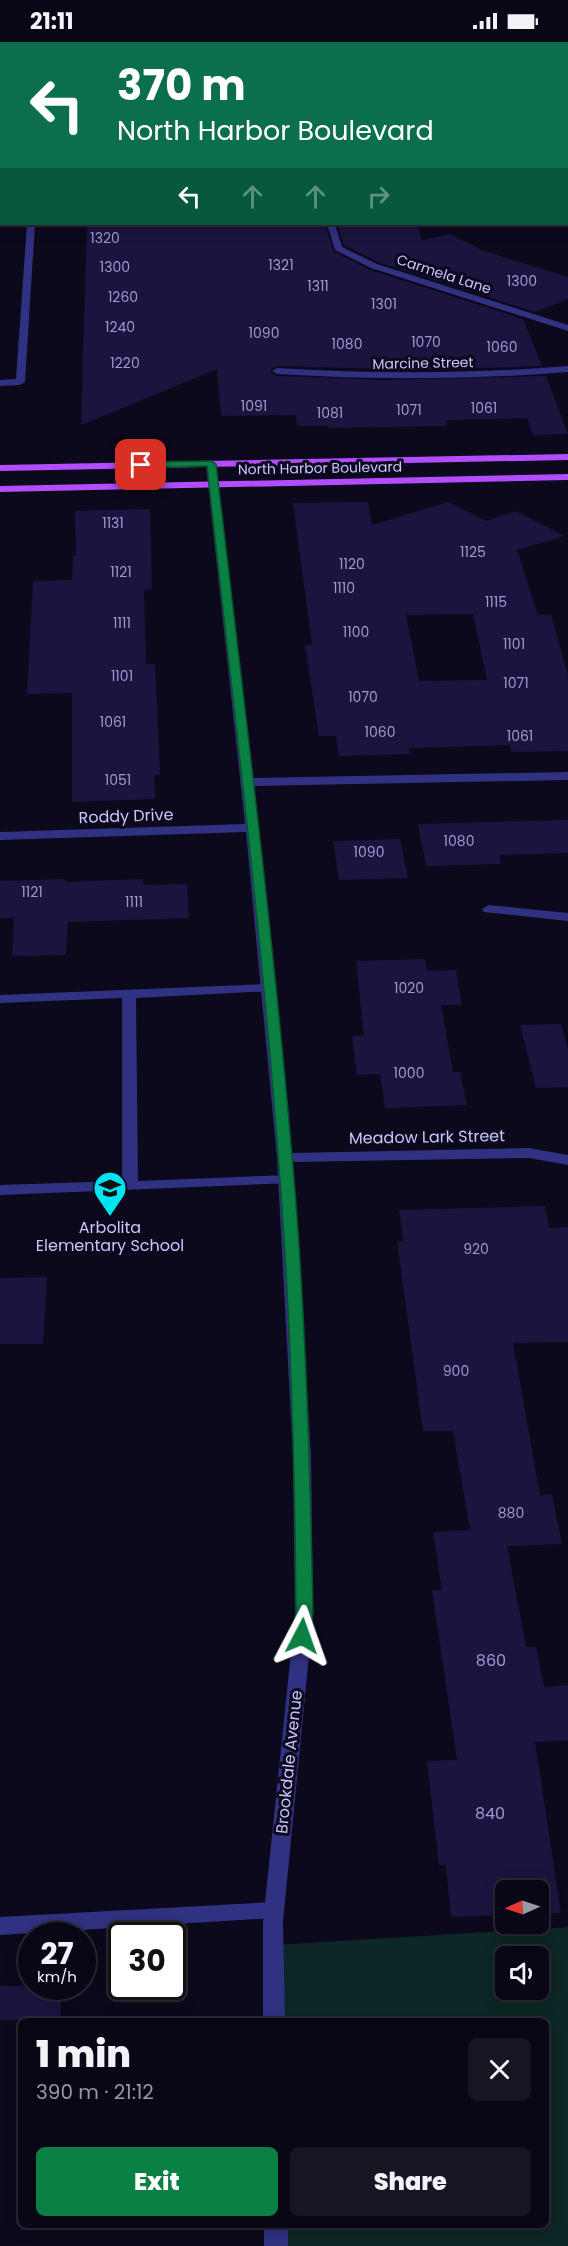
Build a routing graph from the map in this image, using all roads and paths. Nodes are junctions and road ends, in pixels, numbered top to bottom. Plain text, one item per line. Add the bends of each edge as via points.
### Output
1 (31, 225) edge
2 (331, 225) edge
3 (568, 328) edge
4 (568, 369) edge
5 (277, 371) dead end
6 (0, 383) edge
7 (568, 457) edge
8 (211, 464) junction
9 (0, 468) edge
10 (568, 477) edge
11 (213, 484) junction
12 (0, 489) edge
13 (568, 776) edge
14 (248, 782) junction
15 (252, 828) junction
16 (0, 836) edge
17 (489, 909) dead end
18 (568, 917) edge
19 (268, 988) junction
20 (129, 993) junction
21 (0, 999) edge
22 (285, 1158) junction
23 (568, 1160) edge
24 (287, 1180) junction
25 (130, 1186) junction
26 (0, 1191) edge
27 (274, 1911) junction
28 (0, 1926) edge
29 (274, 2018) edge
30 (276, 2228) edge
31 (276, 2246) edge

1 - 6 street via 20,382
2 - 3 street, Carmela Lane via 338,248 374,266
4 - 5 street, Marcine Street via 467,376 363,377
7 - 8 main road, North Harbor Boulevard
8 - 9 main road, North Harbor Boulevard
8 - 11 street, Brookdale Avenue
10 - 11 main road, North Harbor Boulevard
11 - 12 main road, North Harbor Boulevard
11 - 14 street, Brookdale Avenue
13 - 14 street
14 - 15 street, Brookdale Avenue
15 - 16 street, Roddy Drive
15 - 19 street, Brookdale Avenue
17 - 18 street
19 - 20 street
19 - 22 street, Brookdale Avenue
20 - 21 street
20 - 25 street
22 - 23 street, Meadow Lark Street via 529,1153
22 - 24 street, Brookdale Avenue
24 - 25 street
24 - 27 street, Brookdale Avenue via 302,1456 304,1614
25 - 26 street
27 - 28 street
27 - 29 street, Brookdale Avenue
30 - 31 street

